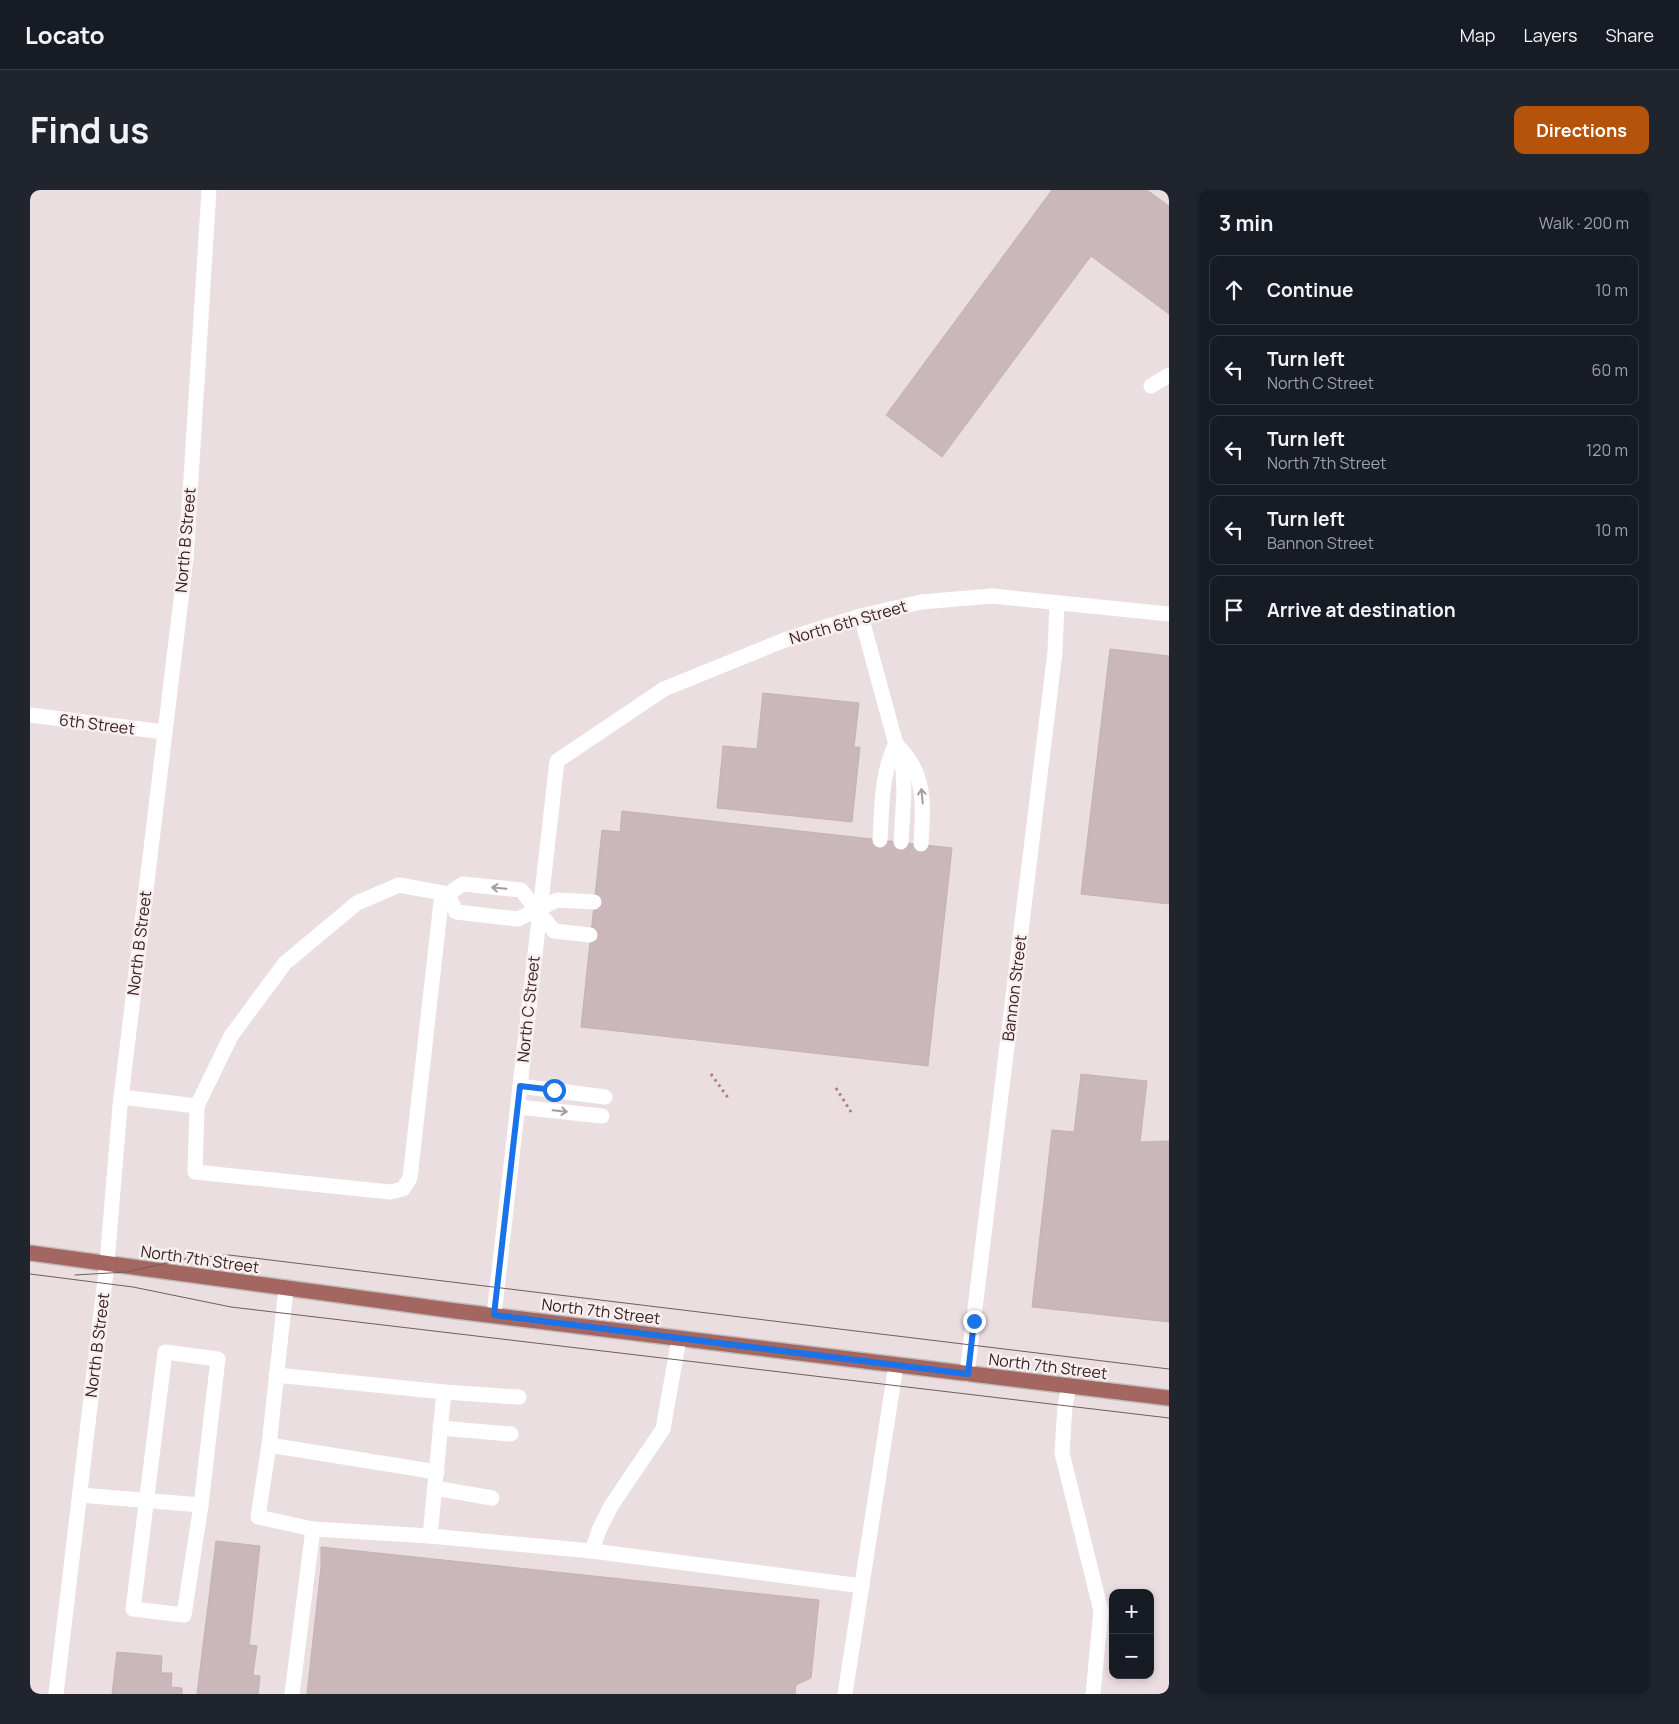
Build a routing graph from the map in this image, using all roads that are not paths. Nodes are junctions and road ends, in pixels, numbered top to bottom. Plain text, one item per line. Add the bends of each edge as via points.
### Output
1 (209, 190) edge
2 (1169, 375) edge
3 (1151, 386) dead end
4 (1057, 603) junction
5 (1169, 614) edge
6 (861, 616) junction
7 (30, 715) edge
8 (164, 732) junction
9 (896, 744) junction
10 (557, 762) joint
11 (880, 840) dead end
12 (901, 842) dead end
13 (921, 844) dead end
14 (445, 893) junction
15 (594, 902) dead end
16 (538, 910) junction
17 (590, 935) dead end
18 (520, 1086) junction
19 (121, 1097) junction
20 (605, 1097) dead end
21 (197, 1106) junction
22 (518, 1107) junction
23 (602, 1116) dead end
24 (30, 1253) edge
25 (107, 1263) junction
26 (286, 1289) junction
27 (494, 1315) junction
28 (680, 1339) junction
29 (896, 1365) junction
30 (968, 1374) junction
31 (276, 1375) junction
32 (1069, 1386) junction
33 (444, 1392) junction
34 (519, 1397) dead end
35 (1169, 1398) edge
36 (440, 1428) junction
37 (511, 1434) dead end
38 (269, 1446) junction
39 (436, 1480) junction
40 (80, 1495) junction
41 (492, 1498) dead end
42 (147, 1500) junction
43 (201, 1505) junction
44 (314, 1528) junction
45 (430, 1536) junction
46 (592, 1551) junction
47 (862, 1586) junction
48 (56, 1694) edge
49 (292, 1694) edge
50 (845, 1694) edge
51 (1093, 1694) edge

1 - 8 street, North B Street via 186,558
2 - 3 street
4 - 5 street, North 6th Street
4 - 6 street, North 6th Street via 992,596 921,602
4 - 30 street, Bannon Street via 1055,652
6 - 9 street
6 - 10 street, North 6th Street via 787,639 664,689
7 - 8 street, 6th Street
8 - 19 street, North B Street
9 - 11 street via 885,774
9 - 12 street via 903,770
13 -> 9 street via 923,811 918,772
10 - 16 street, North C Street
16 -> 14 street via 521,890 463,884
14 - 16 street via 456,912 518,919
14 - 21 street via 399,885 357,903 285,963 231,1036
14 - 21 street via 410,1178 403,1188 390,1192 195,1172
15 - 16 street via 557,900
16 - 17 street via 554,931
16 - 18 street, North C Street
18 - 20 street
18 - 22 street, North C Street
19 - 21 street
19 - 25 street, North B Street
22 -> 23 street
22 - 27 street, North C Street
24 - 25 main road, North 7th Street
25 - 26 main road, North 7th Street
25 - 40 street, North B Street
26 - 27 main road, North 7th Street
26 - 31 street
27 - 28 main road, North 7th Street
28 - 29 main road, North 7th Street
28 - 46 street via 663,1429 611,1506
29 - 30 main road, North 7th Street
29 - 47 street
30 - 32 main road, North 7th Street
31 - 33 street
31 - 38 street
32 - 35 main road, North 7th Street
32 - 51 street via 1062,1453 1100,1611
33 - 34 street
33 - 36 street
36 - 37 street
36 - 39 street
38 - 39 street
38 - 44 street via 258,1517
39 - 41 street
39 - 45 street
40 - 42 street
40 - 48 street, North B Street
42 - 43 street
42 - 43 street via 133,1609 184,1615
42 - 43 street via 165,1352 218,1358
44 - 45 street
44 - 49 street
45 - 46 street
46 - 47 street
47 - 50 street

